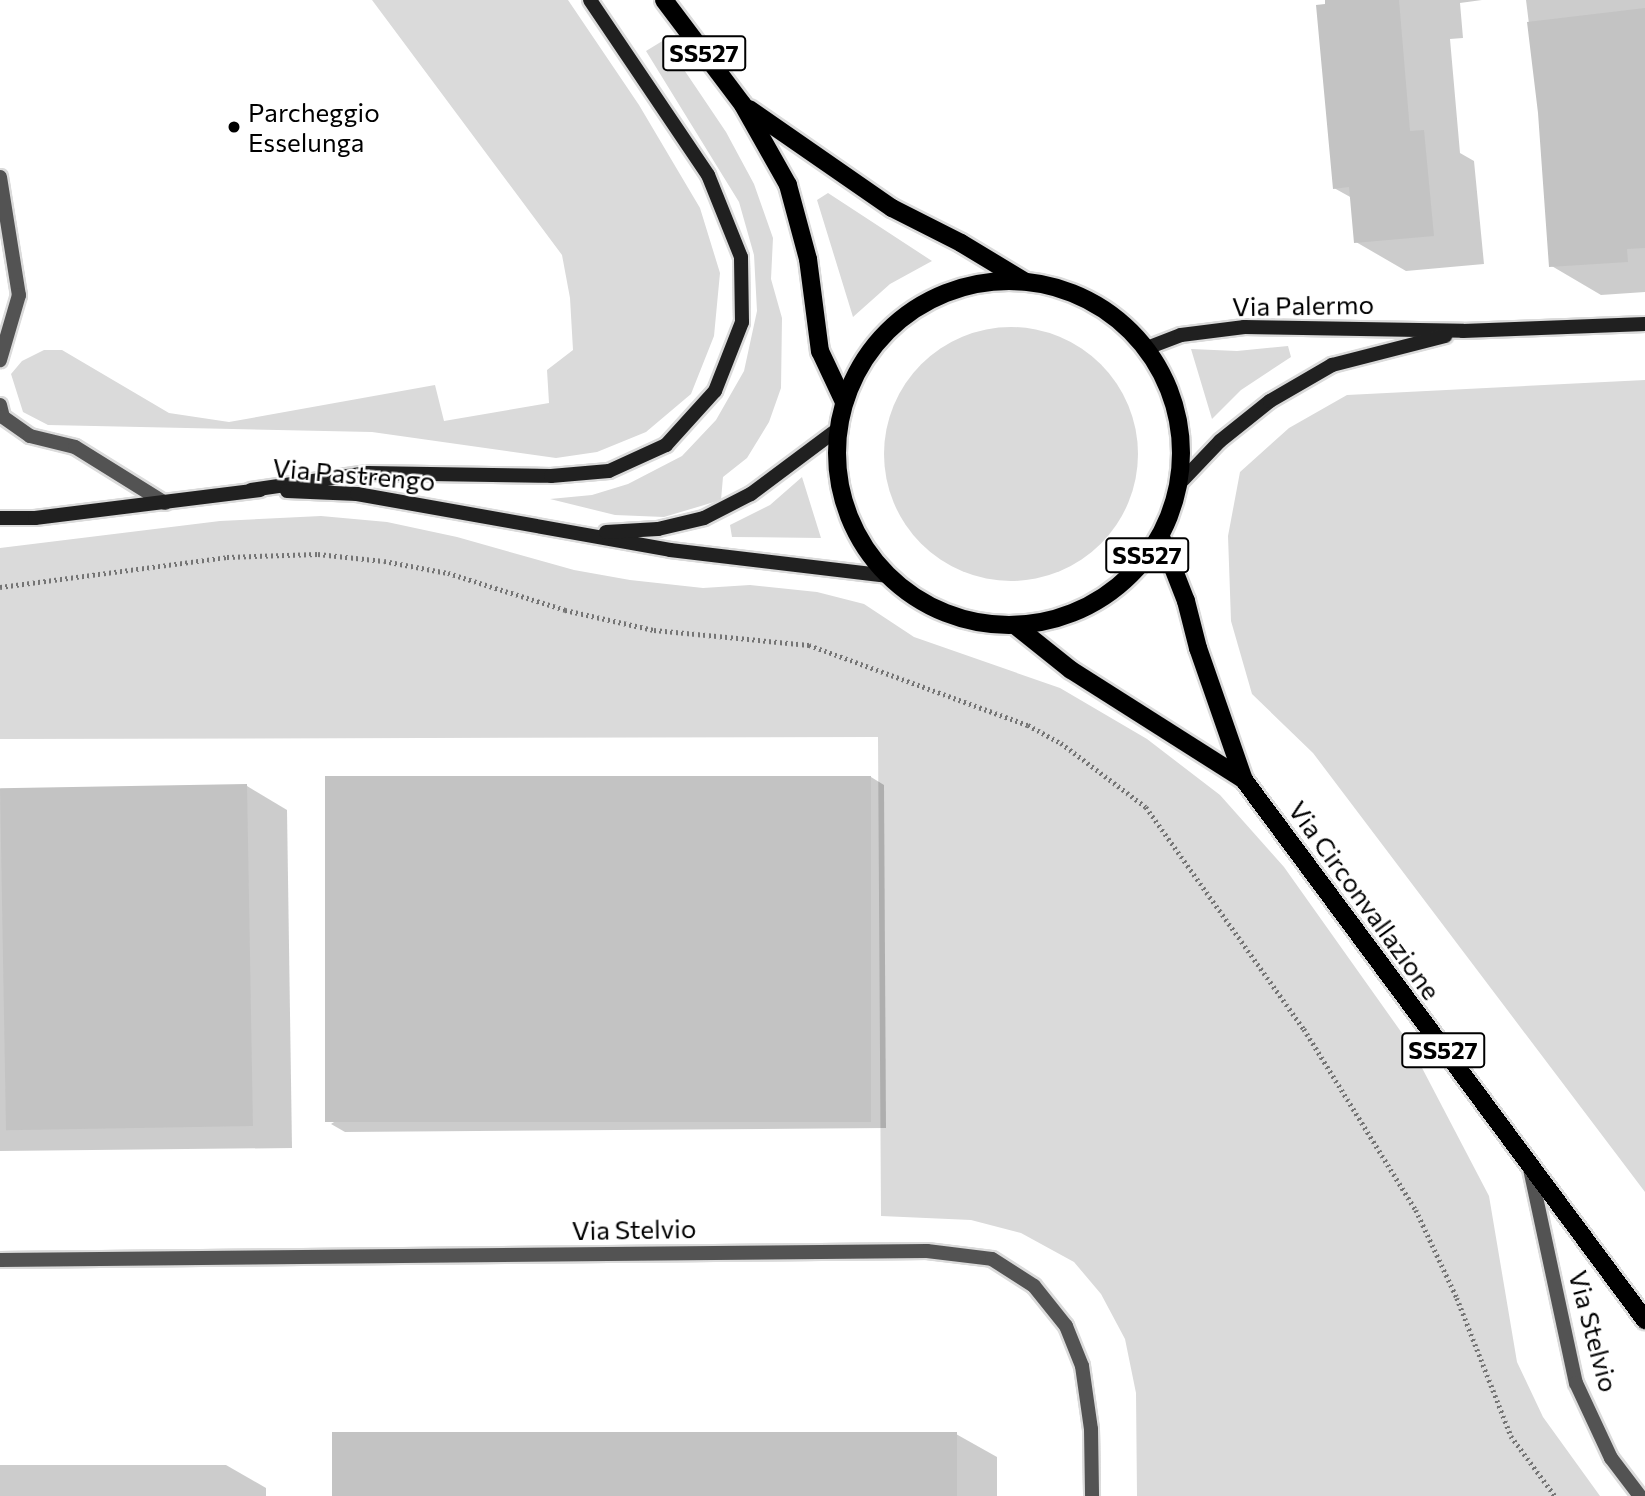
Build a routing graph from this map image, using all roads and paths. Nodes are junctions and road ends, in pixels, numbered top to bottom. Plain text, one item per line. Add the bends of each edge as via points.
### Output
1 (590, 0) edge
2 (664, 0) edge
3 (743, 105) junction
4 (0, 177) edge
5 (1024, 281) junction
6 (1645, 324) edge
7 (1463, 331) junction
8 (1147, 348) junction
9 (0, 360) edge
10 (844, 402) junction
11 (0, 405) edge
12 (838, 429) junction
13 (1180, 483) junction
14 (251, 490) junction
15 (165, 503) junction
16 (0, 518) edge
17 (35, 518) junction
18 (0, 527) edge
19 (584, 534) junction
20 (1161, 537) junction
21 (888, 576) junction
22 (0, 587) edge
23 (1016, 626) junction
24 (1244, 780) junction
25 (1530, 1167) junction
26 (0, 1260) edge
27 (1645, 1320) edge
28 (1092, 1496) edge
29 (1555, 1496) edge
30 (1640, 1496) edge

1 - 14 street via 708,175 741,257 742,322 716,391 666,445 609,471 551,476 368,473
2 - 3 main road, SS527
3 - 5 main road, SS527 via 892,208
3 - 10 main road, SS527 via 788,185 808,259 820,351
4 - 9 street via 19,295
5 - 8 main road, SS527 via 1071,292 1113,314
5 - 10 main road, SS527 via 965,286 912,310 871,351
6 - 7 street, Via Palermo
7 - 8 street, Via Palermo via 1244,327 1181,335
7 - 13 street, Via Palermo via 1332,365 1270,401 1220,441
8 - 13 main road, SS527 via 1170,389 1182,436
10 - 12 main road, SS527
11 - 15 street via 3,416 30,436 75,447
12 - 19 street, Via Pastrengo via 751,494 704,518 658,529
12 - 21 main road, SS527 via 837,469 846,509 863,545
13 - 20 main road, SS527
14 - 15 street, Via Pastrengo
14 - 19 street, Via Pastrengo via 358,494
15 - 17 street, Via Pastrengo
16 - 17 street, Via Pastrengo
17 - 18 street, Via Pastrengo
19 - 21 street, Via Pastrengo via 670,550
20 - 23 main road, SS527 via 1124,583 1074,613
20 - 24 main road, Via Circonvallazione / SS527
21 - 23 main road, SS527 via 926,604 970,621
22 - 29 path via 227,557 318,554 384,561 448,573 565,610 654,630 809,645 1028,725 1061,743 1146,807 1304,1030 1416,1210 1457,1298 1511,1436
23 - 24 main road, Via Circonvallazione / SS527 via 1071,670
24 - 25 main road, Via Circonvallazione / SS527
25 - 27 main road, Via Circonvallazione / SS527
25 - 30 street, Via Stelvio via 1576,1383 1611,1458
26 - 28 street, Via Stelvio via 927,1251 992,1259 1034,1286 1066,1325 1082,1366 1091,1429

